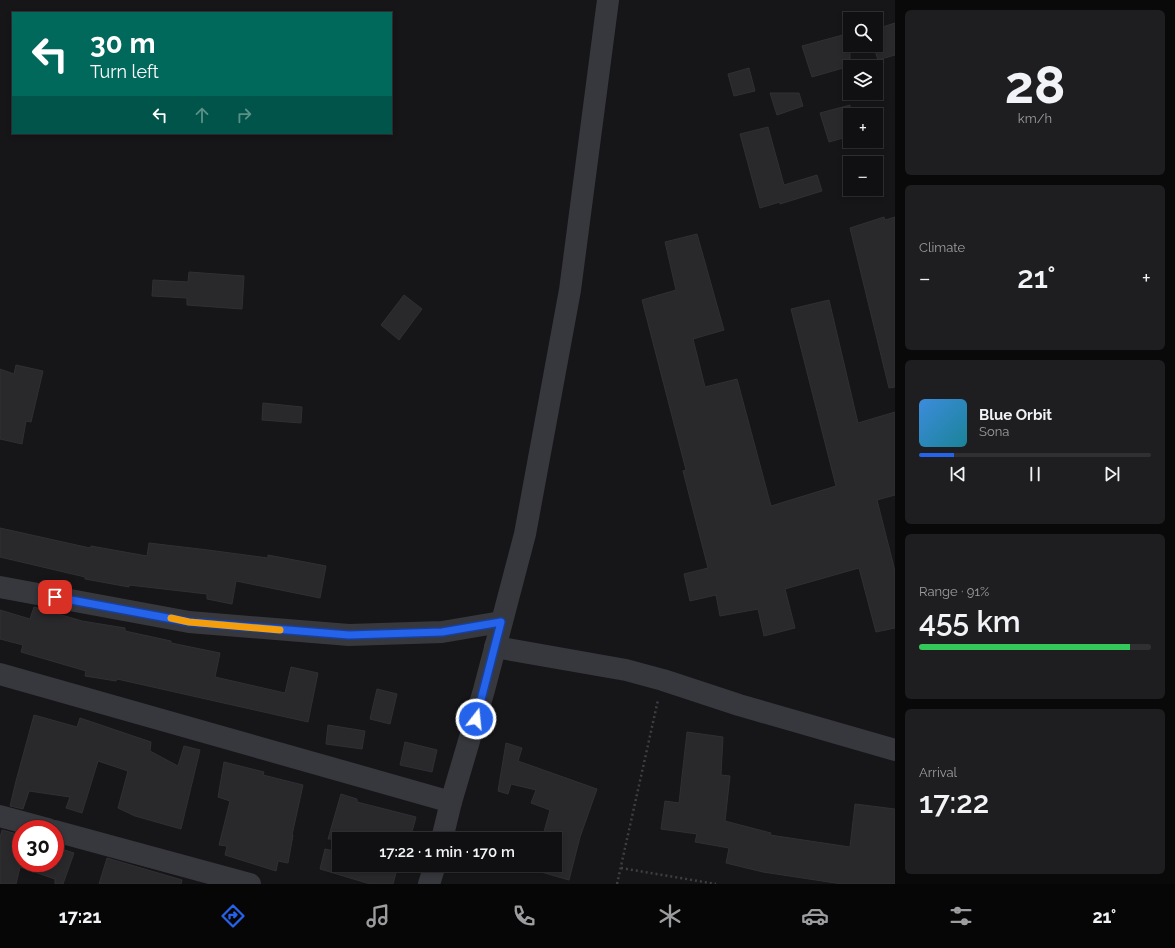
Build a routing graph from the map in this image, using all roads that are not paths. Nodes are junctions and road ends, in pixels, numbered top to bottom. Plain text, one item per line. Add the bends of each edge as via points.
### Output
1 (608, 0) edge
2 (0, 586) edge
3 (501, 622) junction
4 (495, 647) junction
5 (0, 674) edge
6 (895, 750) edge
7 (451, 802) junction
8 (0, 816) edge
9 (15, 820) edge
10 (444, 832) edge
11 (64, 833) edge
12 (433, 872) edge
13 (250, 884) edge
14 (429, 884) edge

1 - 3 street via 570,290 525,534
2 - 3 street via 189,622 349,635 442,632
3 - 4 street
4 - 6 street via 626,670
4 - 7 street
5 - 7 street
7 - 10 street
8 - 9 street
11 - 13 street
12 - 14 street

